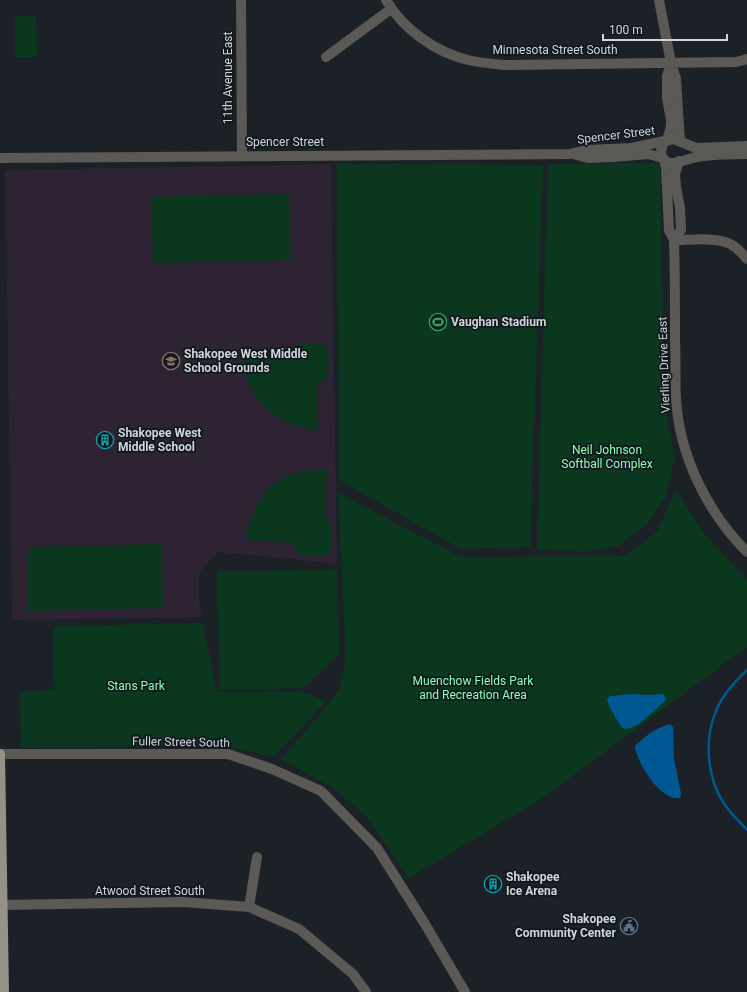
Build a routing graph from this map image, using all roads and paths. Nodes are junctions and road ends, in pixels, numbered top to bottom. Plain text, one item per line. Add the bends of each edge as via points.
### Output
1 (241, 0) edge
2 (658, 0) edge
3 (388, 4) edge
4 (326, 57) dead end
5 (747, 59) edge
6 (671, 63) junction
7 (667, 141) junction
8 (680, 142) junction
9 (747, 146) edge
10 (570, 154) junction
11 (747, 154) edge
12 (242, 156) junction
13 (0, 158) edge
14 (664, 159) junction
15 (679, 161) junction
16 (674, 240) junction
17 (747, 259) edge
18 (745, 546) edge
19 (0, 754) edge
20 (257, 857) dead end
21 (1, 905) edge
22 (249, 908) junction
23 (4, 992) edge
24 (366, 992) edge
25 (464, 992) edge

1 - 12 street, 11th Avenue East
2 - 6 street
3 - 4 street
3 - 6 street, Minnesota Street South via 412,31 446,52 468,60 505,65
5 - 6 street, Minnesota Street South via 736,62
6 - 7 street via 667,76 671,120
6 - 8 street via 676,78
7 - 8 street via 674,139
7 - 10 street, Spencer Street via 631,148 588,150
7 - 14 street via 661,150
8 - 9 street via 696,148
8 - 15 street via 684,154
10 - 12 street, Spencer Street
10 - 14 street, Spencer Street via 588,158 648,154
11 - 15 street via 723,154
12 - 13 street, Spencer Street
14 - 15 street via 672,163
14 - 16 street, Vierling Drive East via 669,230
15 - 16 street, Vierling Drive East via 675,174 681,230
16 - 17 street via 718,240 729,243
16 - 18 street, Vierling Drive East via 676,398 682,436 688,460 709,503
19 - 21 main road
19 - 25 street, Fuller Street South via 228,754 321,790 377,848
20 - 22 street
21 - 22 street, Atwood Street South via 183,902
21 - 23 main road
22 - 24 street, Atwood Street South via 299,929 353,974

